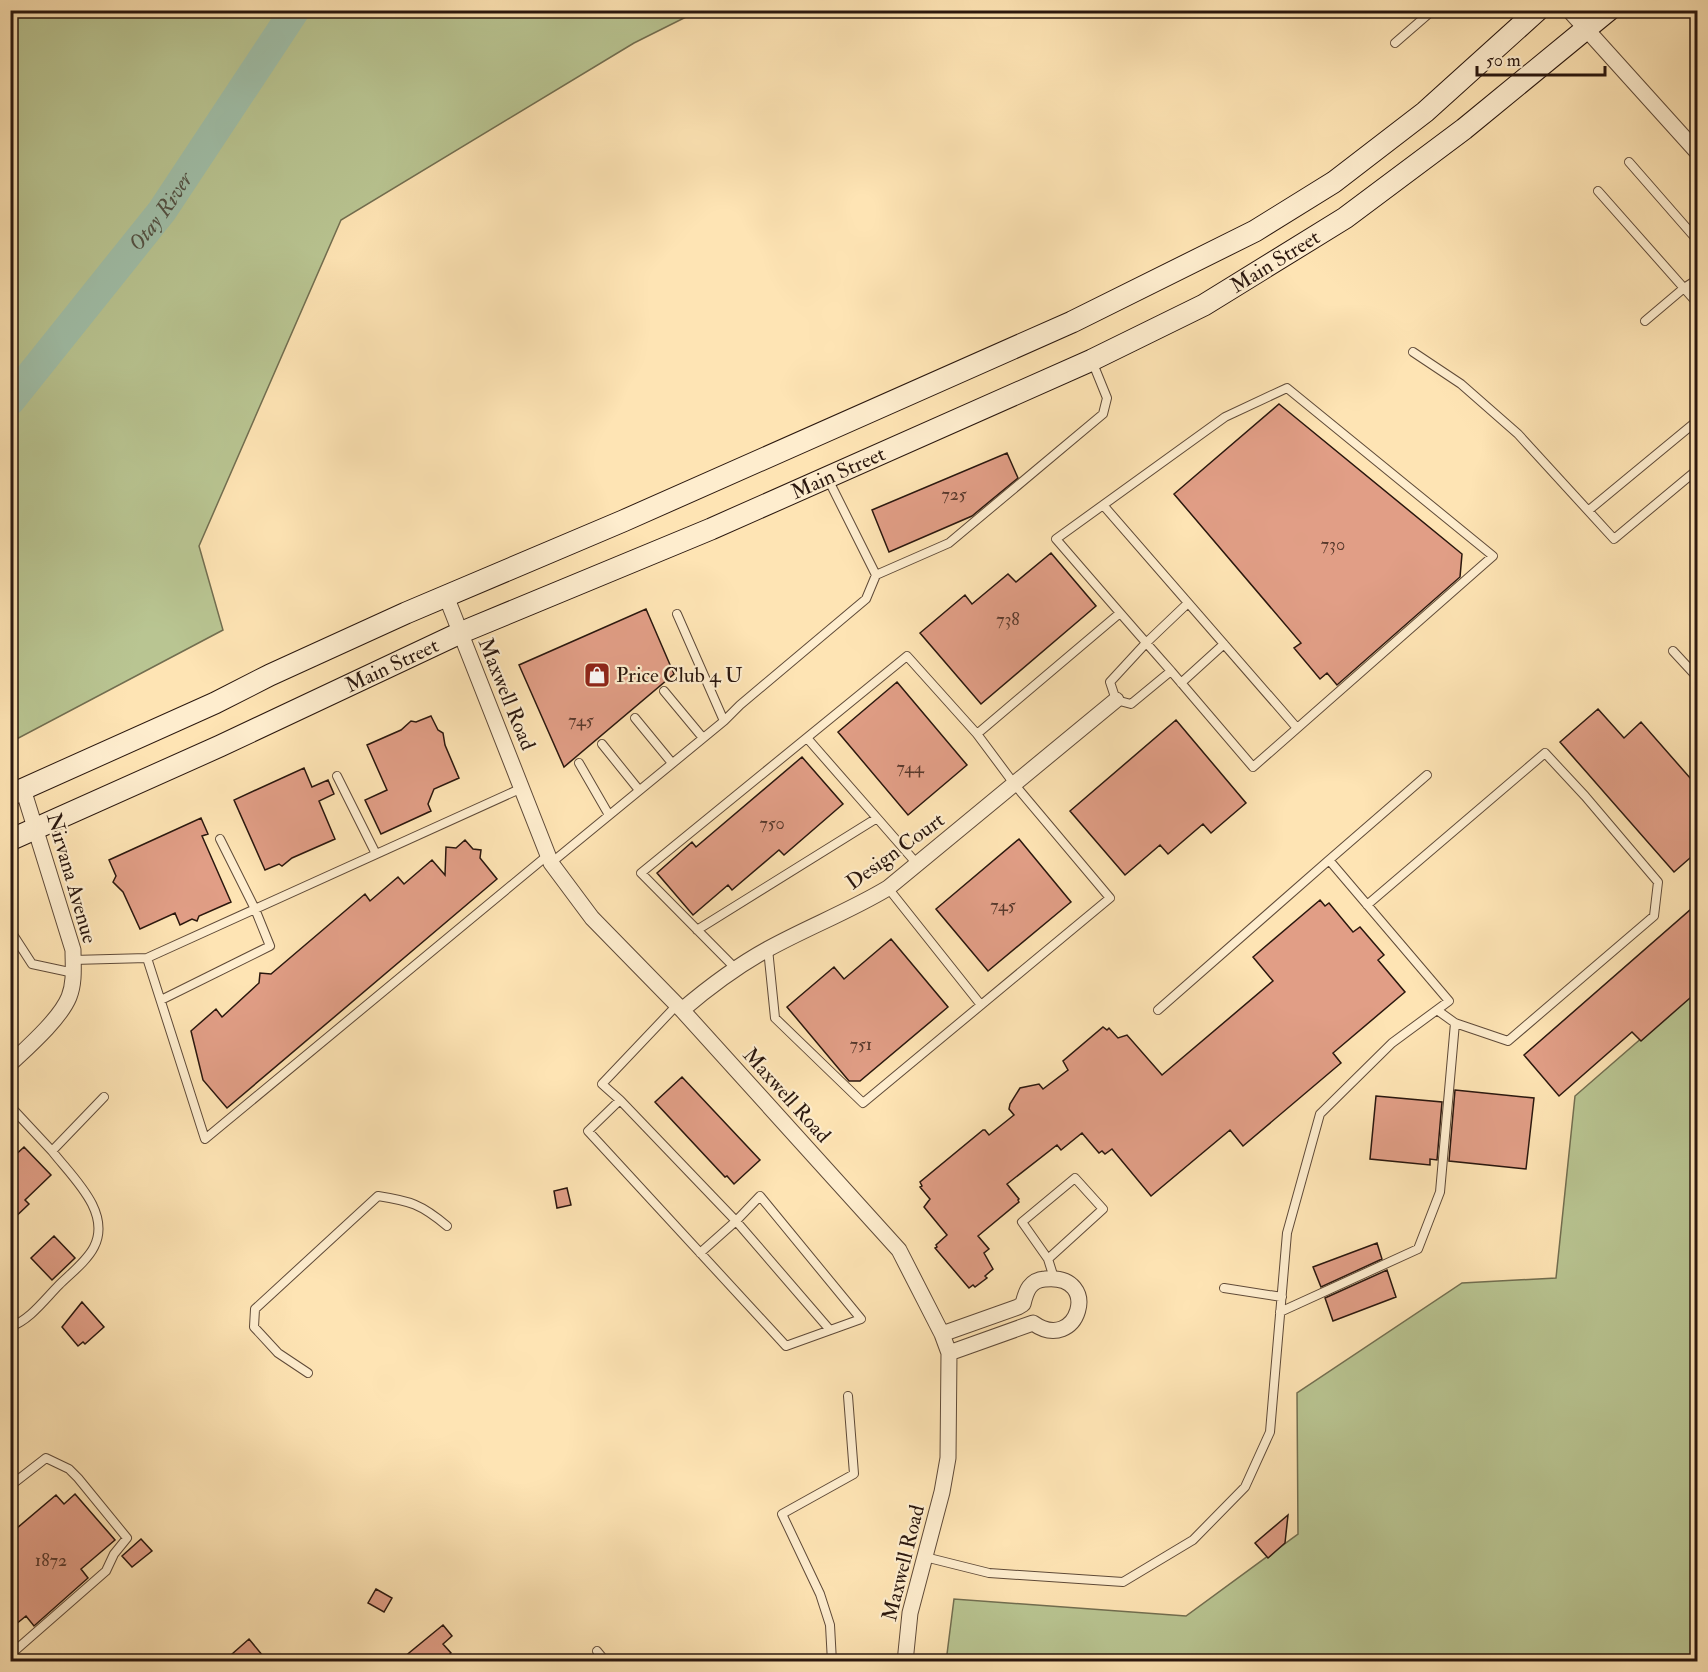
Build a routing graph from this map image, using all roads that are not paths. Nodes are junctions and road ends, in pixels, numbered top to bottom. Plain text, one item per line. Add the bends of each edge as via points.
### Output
1 (1433, 10) edge
2 (1539, 10) edge
3 (1569, 10) edge
4 (1609, 10) edge
5 (1587, 31) junction
6 (1395, 43) dead end
7 (1698, 153) edge
8 (1629, 162) dead end
9 (1598, 190) dead end
10 (1698, 240) edge
11 (1698, 279) edge
12 (1684, 288) junction
13 (1698, 304) edge
14 (1645, 321) dead end
15 (1413, 352) dead end
16 (1092, 360) junction
17 (1698, 420) edge
18 (1698, 469) edge
19 (827, 477) junction
20 (1103, 505) junction
21 (1589, 510) junction
22 (876, 575) junction
23 (446, 596) junction
24 (1188, 603) junction
25 (1120, 613) junction
26 (677, 614) dead end
27 (460, 633) junction
28 (1146, 643) junction
29 (1224, 644) junction
30 (1673, 651) dead end
31 (1171, 671) junction
32 (1698, 678) edge
33 (1181, 683) junction
34 (664, 692) dead end
35 (1116, 700) junction
36 (635, 717) dead end
37 (724, 721) junction
38 (1297, 728) junction
39 (976, 734) junction
40 (703, 738) junction
41 (807, 738) junction
42 (602, 744) dead end
43 (579, 763) dead end
44 (672, 763) junction
45 (1427, 775) dead end
46 (337, 776) dead end
47 (1015, 785) junction
48 (522, 788) junction
49 (639, 790) junction
50 (17, 792) edge
51 (609, 815) junction
52 (877, 818) junction
53 (36, 828) junction
54 (220, 839) dead end
55 (10, 840) edge
56 (375, 854) junction
57 (549, 859) junction
58 (1329, 860) junction
59 (918, 865) junction
60 (888, 888) junction
61 (1367, 905) junction
62 (255, 909) junction
63 (10, 930) edge
64 (697, 930) junction
65 (768, 949) junction
66 (147, 958) junction
67 (74, 967) junction
68 (736, 969) junction
69 (161, 1000) junction
70 (981, 1005) junction
71 (679, 1008) junction
72 (1158, 1010) dead end
73 (1437, 1010) junction
74 (1455, 1023) junction
75 (10, 1064) edge
76 (104, 1097) dead end
77 (620, 1100) junction
78 (10, 1106) edge
79 (52, 1151) junction
80 (735, 1221) junction
81 (447, 1226) dead end
82 (700, 1253) junction
83 (1048, 1259) junction
84 (1054, 1278) junction
85 (1224, 1288) dead end
86 (1282, 1297) junction
87 (1280, 1312) junction
88 (10, 1327) edge
89 (830, 1330) junction
90 (942, 1334) junction
91 (949, 1353) junction
92 (308, 1373) dead end
93 (848, 1396) dead end
94 (10, 1486) edge
95 (925, 1557) junction
96 (597, 1651) dead end
97 (10, 1655) edge
98 (606, 1662) edge
99 (832, 1662) edge
100 (905, 1662) edge

1 - 6 lane
2 - 23 main road, Main Street via 1425,112 1334,182 1255,231 1072,322
3 - 5 street
4 - 5 main road, Main Street
5 - 7 street
5 - 16 main road, Main Street via 1345,218 1204,305
8 - 10 lane
9 - 12 lane
11 - 12 lane
12 - 13 lane
12 - 14 lane
15 - 21 lane via 1461,384 1518,434
16 - 19 main road, Main Street
16 - 22 lane via 1107,398 1103,414 949,543
17 - 21 lane
18 - 21 lane via 1614,539
19 - 22 lane
19 - 27 main road, Main Street
20 - 24 lane
20 - 25 lane via 1056,539
20 - 38 lane via 1225,417 1287,388 1493,556
22 - 37 lane via 866,599
23 - 27 street, Maxwell Road
23 - 50 main road, Main Street
24 - 28 lane
24 - 29 lane
25 - 28 lane
25 - 39 lane
26 - 37 lane
27 - 48 street, Maxwell Road
27 - 53 main road, Main Street
28 - 31 lane
28 - 35 lane via 1110,682
29 - 33 lane
29 - 38 lane
30 - 32 lane
31 - 33 lane
31 - 35 lane via 1131,704
33 - 38 lane via 1253,767
34 - 40 lane
35 - 47 street, Design Court
36 - 44 lane
37 - 40 lane
39 - 41 lane via 907,656
39 - 47 lane
40 - 44 lane
41 - 52 lane
41 - 64 lane via 641,873
42 - 49 lane
43 - 51 lane
44 - 49 lane
45 - 58 lane
46 - 56 lane
47 - 59 street, Design Court
47 - 70 lane via 1110,898
48 - 56 lane
48 - 57 street, Maxwell Road
49 - 51 lane
50 - 53 street, Nirvana Avenue
51 - 57 lane
52 - 59 lane
52 - 64 lane
53 - 55 main road, Main Street
53 - 67 street, Nirvana Avenue via 73,950
54 - 62 lane
56 - 62 lane
57 - 69 lane via 206,1139
57 - 71 street, Maxwell Road via 592,918
58 - 61 lane
58 - 72 lane
59 - 60 street, Design Court
60 - 65 street, Design Court
60 - 70 lane
61 - 73 lane via 1449,1001
61 - 74 lane via 1545,753 1658,882 1654,916 1508,1041
62 - 66 lane
62 - 69 lane via 270,946
63 - 67 lane via 32,964
64 - 68 lane
65 - 68 street, Design Court
65 - 70 lane via 775,1018 863,1103
66 - 67 lane
66 - 69 lane
67 - 75 street, Nirvana Avenue via 69,998 46,1030
68 - 71 street, Design Court
71 - 77 lane via 602,1084
71 - 90 street, Maxwell Road via 900,1250
73 - 74 lane
73 - 86 lane via 1392,1043 1320,1114 1287,1233
74 - 87 lane via 1440,1192 1418,1249
76 - 79 lane
77 - 80 lane
77 - 82 lane via 588,1131
78 - 79 lane
79 - 88 lane via 96,1209 98,1236 81,1263 27,1317
80 - 82 lane
80 - 89 lane
80 - 89 lane via 760,1196 861,1319
81 - 92 lane via 427,1209 378,1196 255,1309 254,1327 278,1353
82 - 89 lane via 786,1346
83 - 83 lane via 1022,1222 1074,1178 1103,1209
83 - 84 lane
84 - 90 street via 1031,1284 1018,1307
84 - 91 street via 1072,1285 1078,1295 1079,1311 1070,1324 1047,1330 1033,1323
85 - 86 lane
86 - 87 lane
87 - 95 lane via 1270,1432 1245,1487 1193,1540 1124,1582 989,1573
90 - 91 street, Maxwell Road
91 - 95 street, Maxwell Road via 948,1458
93 - 99 lane via 854,1474 782,1515 820,1594 830,1625
94 - 97 lane via 46,1458 69,1469 127,1538 106,1571
95 - 100 street, Maxwell Road via 910,1613
96 - 98 lane

